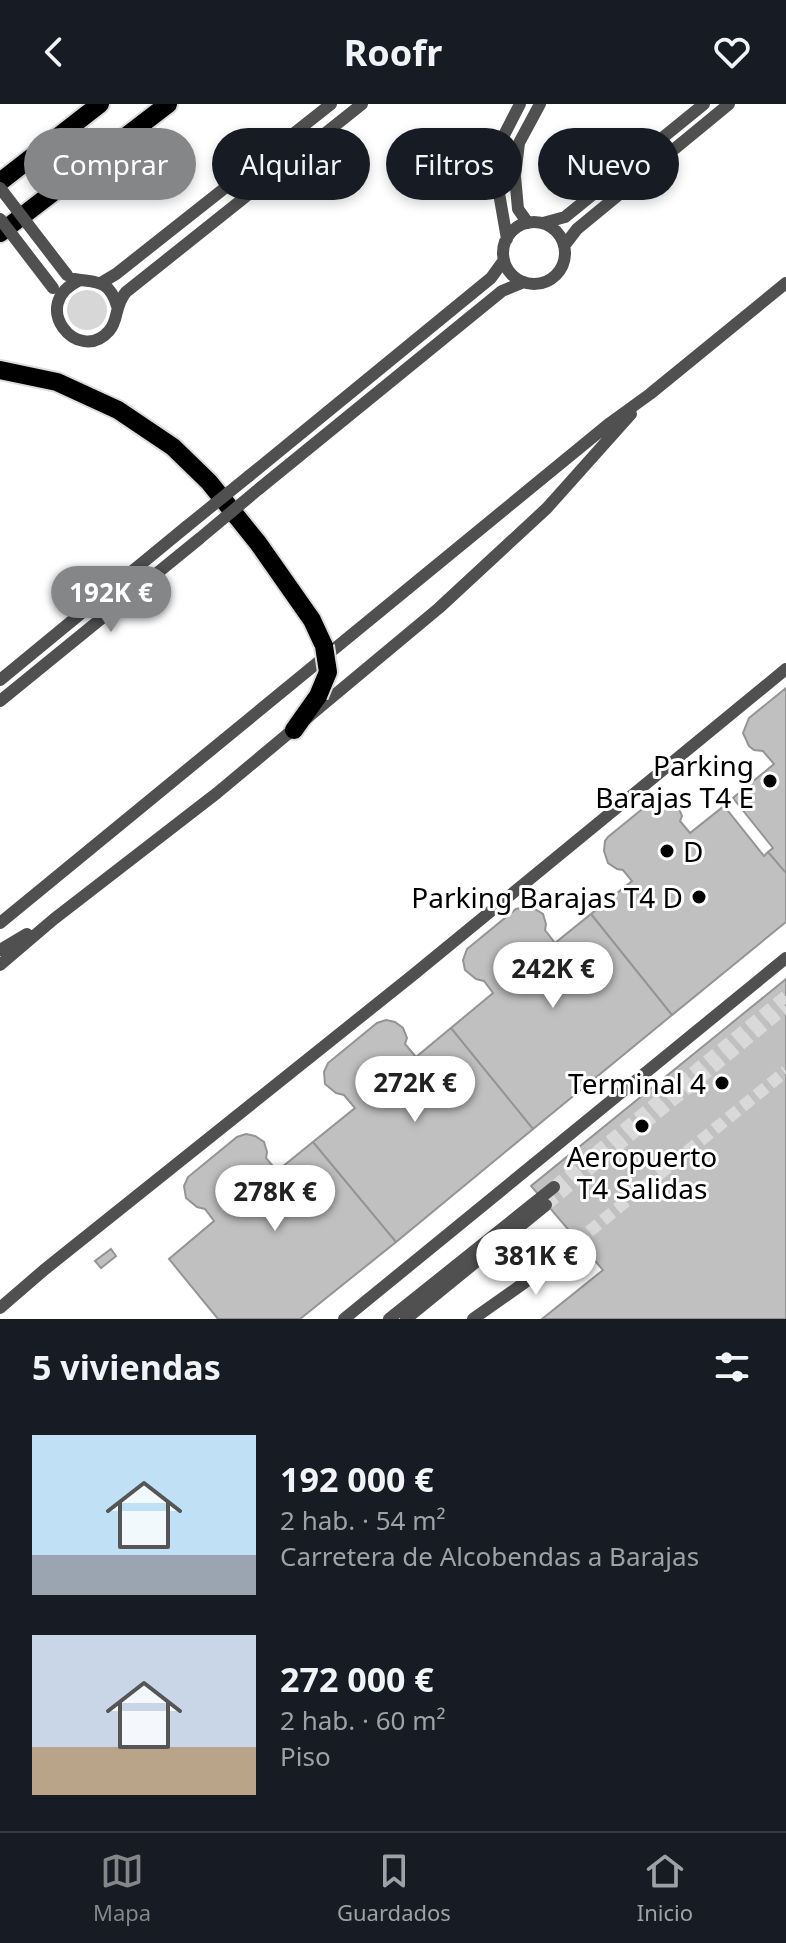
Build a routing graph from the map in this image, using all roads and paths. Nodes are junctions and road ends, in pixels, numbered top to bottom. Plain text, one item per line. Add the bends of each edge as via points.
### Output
1 (100, 104) edge
2 (168, 104) edge
3 (331, 104) edge
4 (362, 104) edge
5 (520, 104) edge
6 (540, 104) edge
7 (704, 104) edge
8 (729, 104) edge
9 (69, 128) edge
10 (24, 152) edge
11 (24, 163) edge
12 (0, 171) edge
13 (0, 182) edge
14 (0, 188) edge
15 (0, 219) edge
16 (528, 223) junction
17 (543, 223) junction
18 (0, 233) edge
19 (507, 239) junction
20 (564, 246) junction
21 (504, 260) junction
22 (80, 280) junction
23 (524, 282) junction
24 (101, 283) junction
25 (786, 283) edge
26 (58, 301) junction
27 (117, 306) junction
28 (0, 370) edge
29 (650, 394) junction
30 (786, 669) edge
31 (0, 680) edge
32 (0, 701) edge
33 (294, 730) junction
34 (54, 919) junction
35 (0, 923) edge
36 (0, 950) edge
37 (786, 958) edge
38 (0, 965) edge
39 (554, 1187) tunnel mouth
40 (546, 1205) tunnel mouth
41 (575, 1243) tunnel mouth
42 (0, 1308) edge
43 (344, 1319) edge
44 (389, 1319) edge
45 (406, 1319) edge
46 (473, 1319) edge

1 - 9 highway
2 - 18 highway
3 - 24 street
4 - 27 street via 126,292
5 - 19 street via 500,143 496,176
6 - 16 street via 519,143 515,176 518,209
7 - 17 street via 565,217
8 - 20 street via 577,229
10 - 12 highway
11 - 13 highway
14 - 22 street, bridge via 67,275
15 - 26 street, bridge
16 - 17 street
16 - 19 street
17 - 20 street via 553,228
19 - 21 street
20 - 23 street via 563,264 551,279
21 - 23 street
21 - 31 street, bridge via 491,278
22 - 24 street
22 - 26 street
23 - 32 street, bridge via 502,291
24 - 27 street
25 - 29 street
26 - 27 street via 61,326 83,341 107,334
28 - 33 highway, bridge via 57,382 118,410 173,447 209,482 312,620 324,646 328,672
29 - 33 street via 547,508
29 - 35 street
30 - 42 street
33 - 34 street
34 - 36 street
34 - 38 street
37 - 43 street
39 - 44 street
40 - 45 street
41 - 46 street

